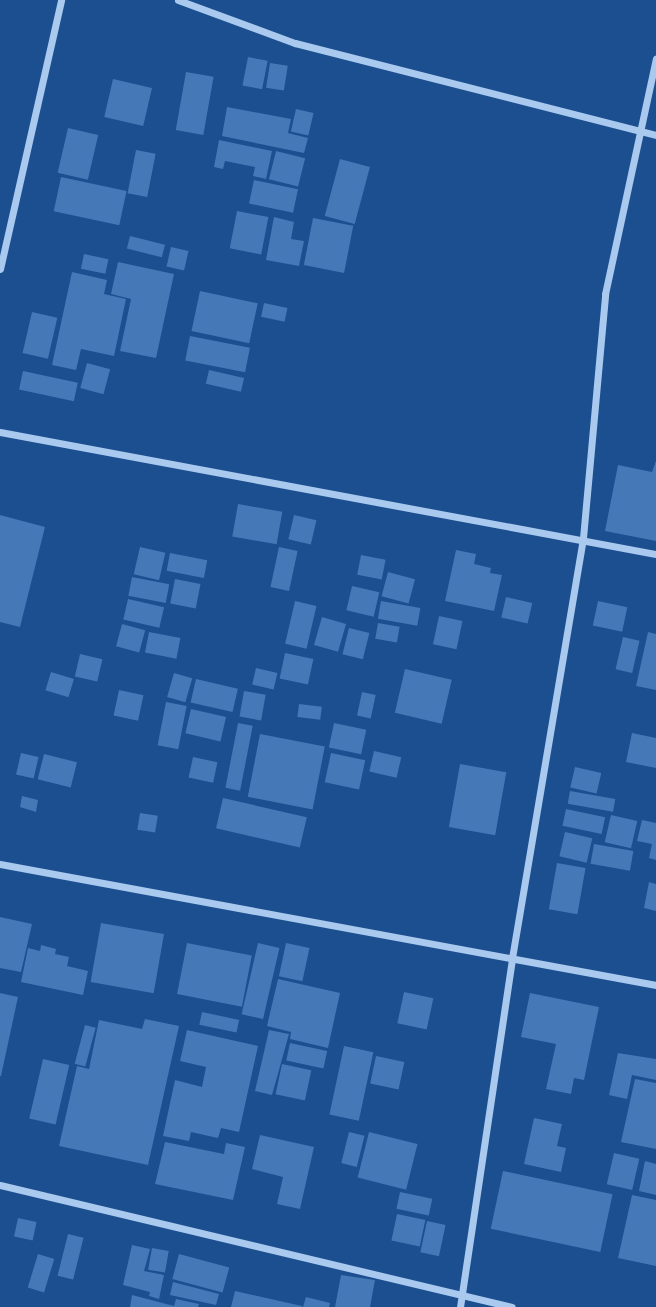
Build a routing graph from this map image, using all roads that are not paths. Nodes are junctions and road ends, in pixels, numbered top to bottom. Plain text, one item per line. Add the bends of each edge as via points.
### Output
1 (61, 0) edge
2 (178, 0) edge
3 (656, 58) edge
4 (639, 130) junction
5 (656, 135) edge
6 (0, 269) edge
7 (0, 432) edge
8 (583, 538) junction
9 (656, 554) edge
10 (0, 864) edge
11 (512, 958) junction
12 (656, 985) edge
13 (0, 1185) edge
14 (461, 1296) junction
15 (460, 1307) edge
16 (512, 1307) edge

1 - 6 street
2 - 4 street via 295,43
3 - 4 street
4 - 5 street
4 - 8 street via 605,294
7 - 8 street
8 - 9 street
8 - 11 street
10 - 11 street
11 - 12 street
11 - 14 street
13 - 14 street
14 - 15 street
14 - 16 street

